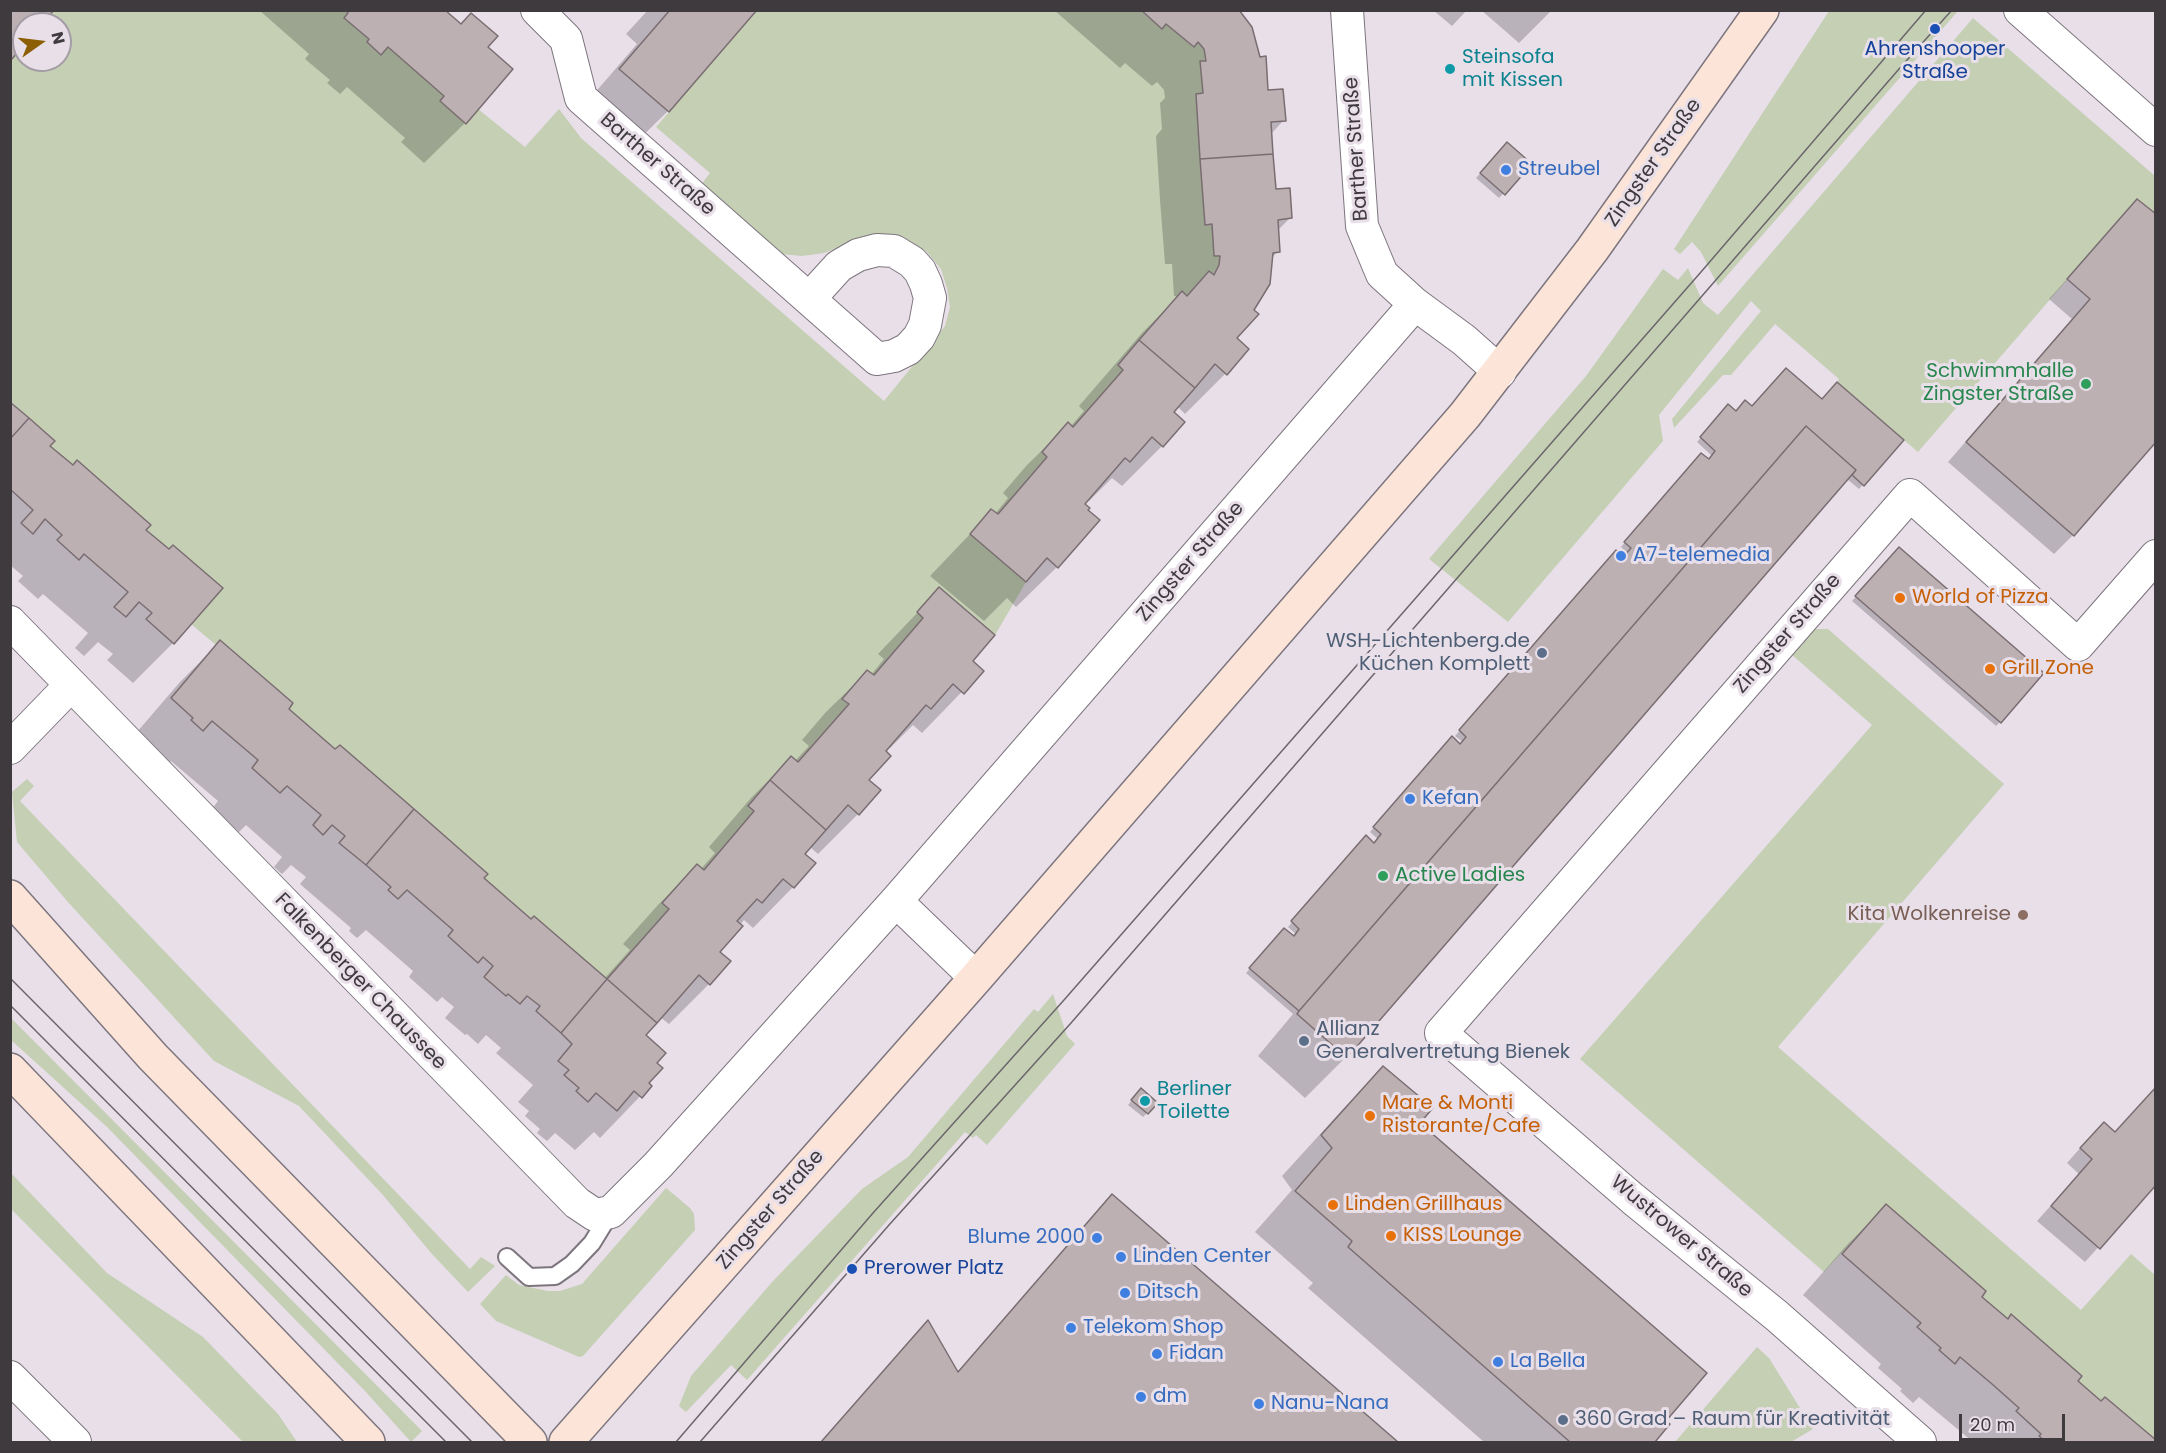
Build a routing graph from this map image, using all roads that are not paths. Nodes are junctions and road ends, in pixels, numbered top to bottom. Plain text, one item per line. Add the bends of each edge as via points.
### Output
1 (537, 10) edge
2 (1347, 10) edge
3 (1762, 10) edge
4 (2039, 17) edge
5 (2156, 130) edge
6 (808, 299) dead end
7 (1415, 304) junction
8 (1500, 372) junction
9 (2156, 556) edge
10 (10, 622) edge
11 (72, 685) junction
12 (10, 748) edge
13 (10, 897) edge
14 (896, 901) junction
15 (976, 978) junction
16 (1441, 1033) joint
17 (10, 1070) edge
18 (611, 1212) junction
19 (507, 1257) dead end
20 (10, 1377) edge
21 (75, 1443) edge
22 (368, 1443) edge
23 (530, 1443) edge
24 (566, 1443) edge
25 (1920, 1443) edge

1 - 6 street, Barther Straße via 566,39 582,98
2 - 7 street, Barther Straße via 1362,226 1382,274
3 - 8 street, Zingster Straße via 1598,242
4 - 5 street
7 - 8 street
7 - 14 street, Zingster Straße
8 - 15 street, Zingster Straße
9 - 16 street, Zingster Straße via 2078,645 1910,495
10 - 11 street, Falkenberger Chaussee
11 - 12 street
11 - 18 street, Falkenberger Chaussee via 577,1203 595,1215
13 - 23 street via 153,1057
14 - 15 street
14 - 18 street, Zingster Straße
15 - 24 street, Zingster Straße
16 - 25 street, Wustrower Straße via 1777,1316
17 - 22 street
18 - 19 lane via 592,1243 555,1276 529,1277
20 - 21 street

